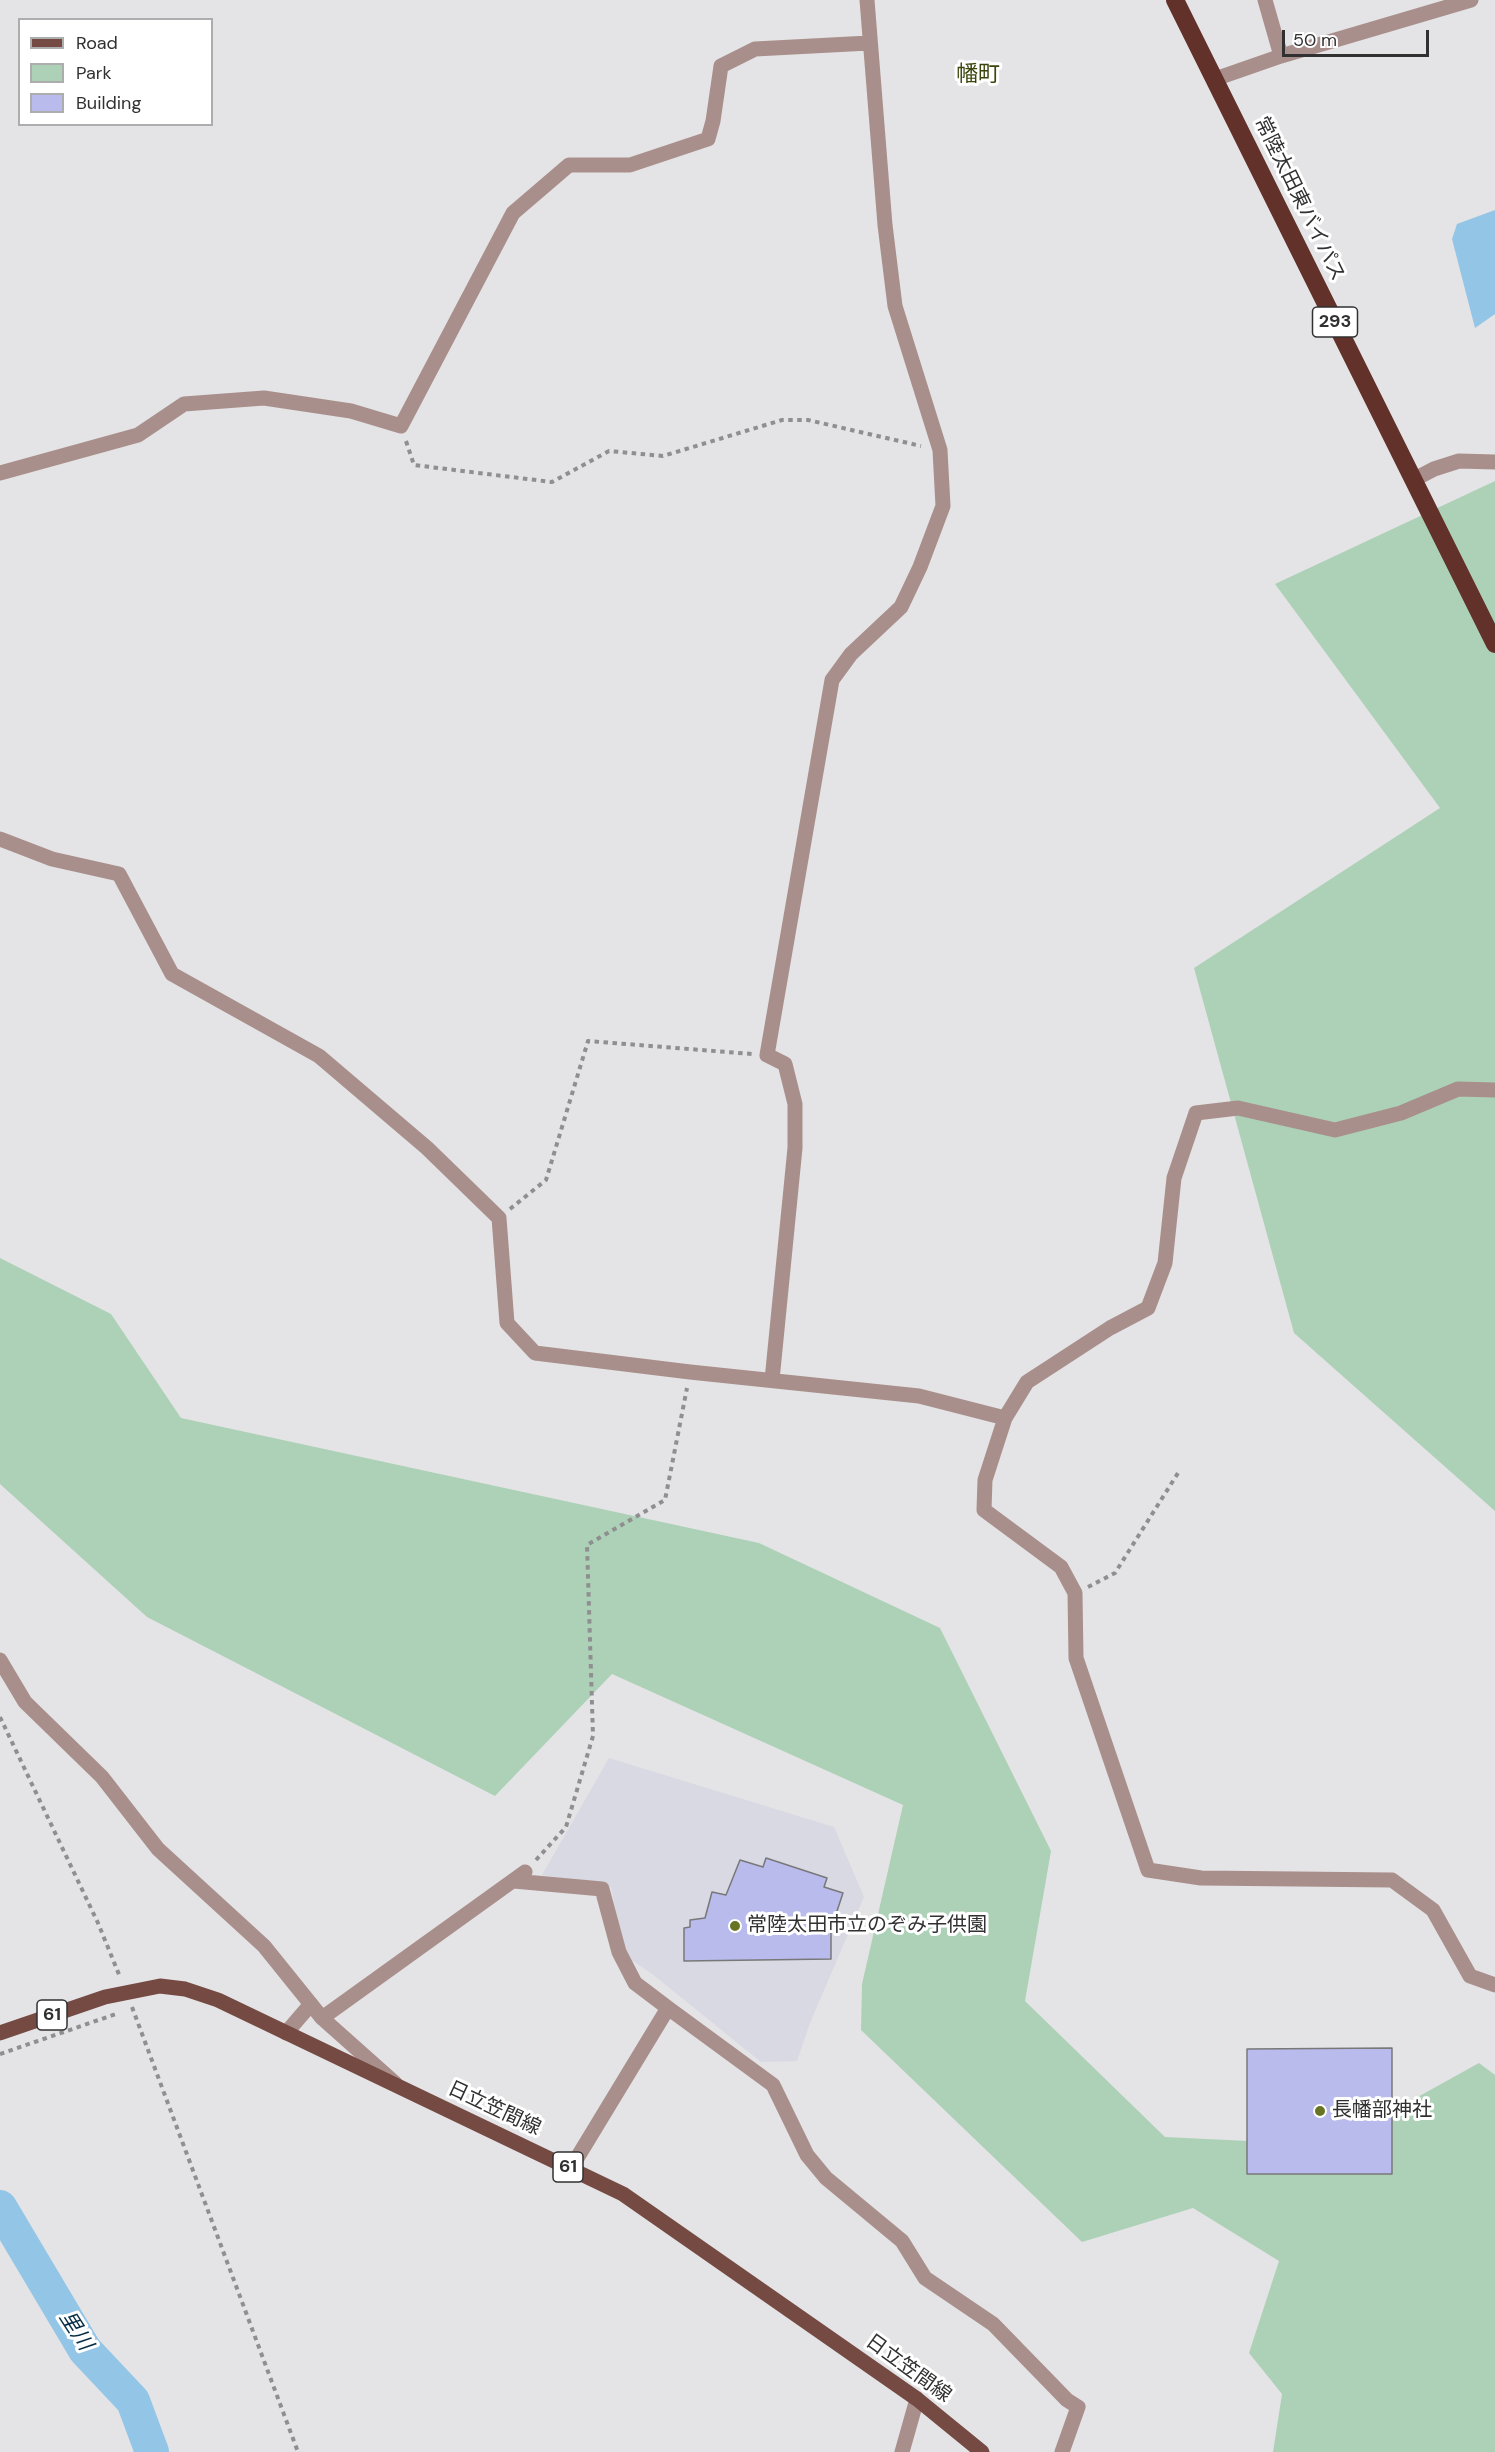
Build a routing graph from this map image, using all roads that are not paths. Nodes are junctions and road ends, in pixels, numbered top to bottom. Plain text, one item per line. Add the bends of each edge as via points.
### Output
1 (867, 0) edge
2 (1175, 0) edge
3 (1265, 0) edge
4 (1471, 0) edge
5 (869, 43) junction
6 (1281, 56) junction
7 (1215, 79) junction
8 (1495, 462) edge
9 (0, 473) edge
10 (1413, 480) junction
11 (1495, 644) edge
12 (0, 838) edge
13 (1495, 1090) edge
14 (772, 1380) junction
15 (1005, 1418) junction
16 (0, 1660) edge
17 (1495, 1985) edge
18 (311, 2004) junction
19 (668, 2008) junction
20 (322, 2018) junction
21 (0, 2033) edge
22 (286, 2033) junction
23 (404, 2090) junction
24 (571, 2168) junction
25 (917, 2399) junction
26 (902, 2452) edge
27 (982, 2452) edge
28 (1062, 2452) edge

1 - 5 street
2 - 7 highway, 常陸太田東バイパス / 293
3 - 6 street
4 - 6 street
5 - 9 street via 755,49 721,66 708,139 630,165 569,165 513,213 400,426 351,411 264,398 184,404 138,435
5 - 14 street via 896,306 940,450 943,506 901,607 851,654 832,680 767,1055 785,1064 795,1104 795,1148
6 - 7 street
7 - 10 highway, 常陸太田東バイパス / 293
8 - 10 street via 1459,460
10 - 11 highway, 常陸太田東バイパス / 293
12 - 14 street via 52,859 119,874 172,974 319,1056 427,1148 499,1218 507,1323 535,1353
13 - 15 street via 1458,1089 1401,1113 1335,1130 1238,1108 1196,1113 1174,1178 1166,1263 1148,1308 1027,1382
14 - 15 street via 919,1396
15 - 17 street via 985,1480 984,1510 1061,1567 1076,1593 1076,1658 1148,1870 1201,1878 1392,1880 1433,1910 1470,1976
16 - 18 street via 24,1702 102,1777 158,1849 264,1946
18 - 20 street
18 - 22 street
19 - 20 street via 635,1983 619,1952 602,1889 520,1877
19 - 24 street
19 - 28 street via 773,2085 807,2155 826,2178 902,2241 925,2278 993,2324 1078,2407
20 - 23 street
21 - 22 main road, 日立笠間線 / 61 via 105,1997 160,1986 218,2000
22 - 23 main road, 日立笠間線 / 61
23 - 24 main road, 日立笠間線 / 61
24 - 25 main road, 日立笠間線 / 61 via 623,2194
25 - 26 street
25 - 27 main road, 日立笠間線 / 61

